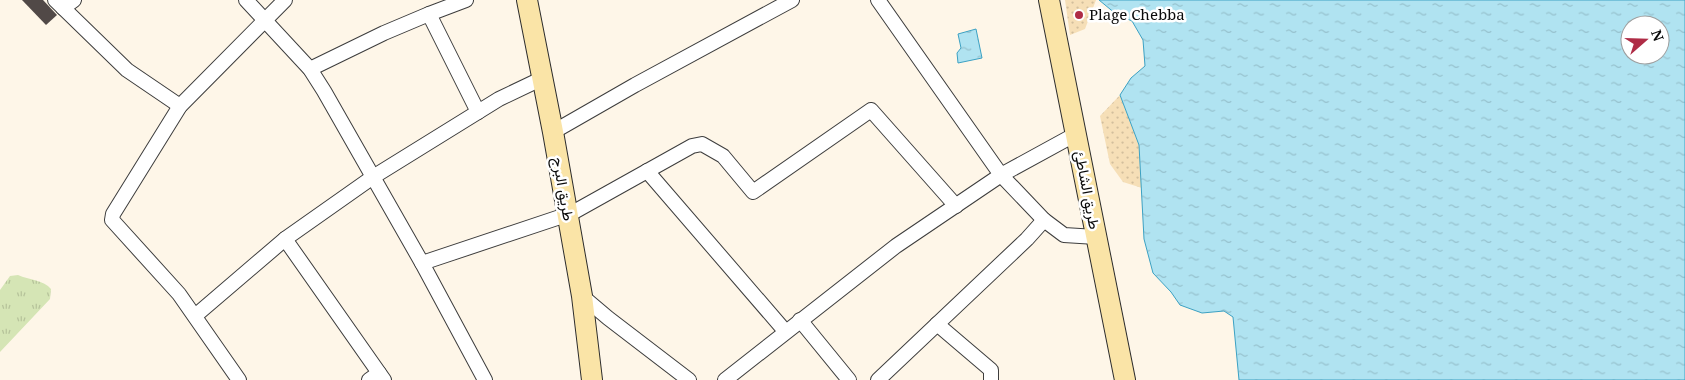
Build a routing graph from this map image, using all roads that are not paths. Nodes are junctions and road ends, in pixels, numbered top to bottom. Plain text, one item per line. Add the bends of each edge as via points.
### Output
1 (246, 0) edge
2 (285, 0) edge
3 (466, 0) edge
4 (527, 0) edge
5 (792, 0) edge
6 (1049, 0) edge
7 (882, 2) edge
8 (64, 3) edge
9 (429, 14) junction
10 (266, 19) junction
11 (310, 69) junction
12 (543, 78) junction
13 (180, 106) junction
14 (478, 112) junction
15 (553, 132) junction
16 (1076, 134) junction
17 (647, 171) junction
18 (1001, 176) junction
19 (373, 177) junction
20 (956, 206) junction
21 (568, 214) junction
22 (1044, 220) junction
23 (1096, 237) junction
24 (285, 239) junction
25 (422, 263) junction
26 (582, 296) junction
27 (195, 316) junction
28 (800, 320) junction
29 (937, 324) junction
30 (785, 331) junction
31 (377, 378) edge
32 (239, 380) edge
33 (485, 380) edge
34 (592, 380) edge
35 (689, 380) edge
36 (725, 380) edge
37 (849, 380) edge
38 (878, 380) edge
39 (992, 380) edge
40 (1124, 380) edge

1 - 10 street
2 - 10 street
3 - 9 street
4 - 12 street, طريق البرج
5 - 15 street
6 - 16 street, طريق الشاطئ
7 - 18 street
8 - 13 street via 127,70
9 - 11 street
9 - 14 street
10 - 11 street
10 - 13 street
11 - 19 street
12 - 14 street
12 - 15 street, طريق البرج
13 - 27 street via 112,220
14 - 19 street
15 - 21 street, طريق البرج
16 - 18 street
16 - 23 street, طريق الشاطئ
17 - 20 street via 680,151 702,144 724,156 753,192 871,110
17 - 21 street
17 - 30 street
18 - 20 street
18 - 22 street
19 - 24 street
19 - 25 street
20 - 28 street via 896,246
21 - 25 street
21 - 26 street, طريق البرج
22 - 23 street via 1064,235
22 - 29 street
23 - 40 street, طريق الشاطئ
24 - 27 street
24 - 31 street
25 - 33 street
26 - 34 street, طريق البرج
26 - 35 street
27 - 32 street
28 - 30 street
28 - 37 street
29 - 38 street
29 - 39 street via 991,370
30 - 36 street

